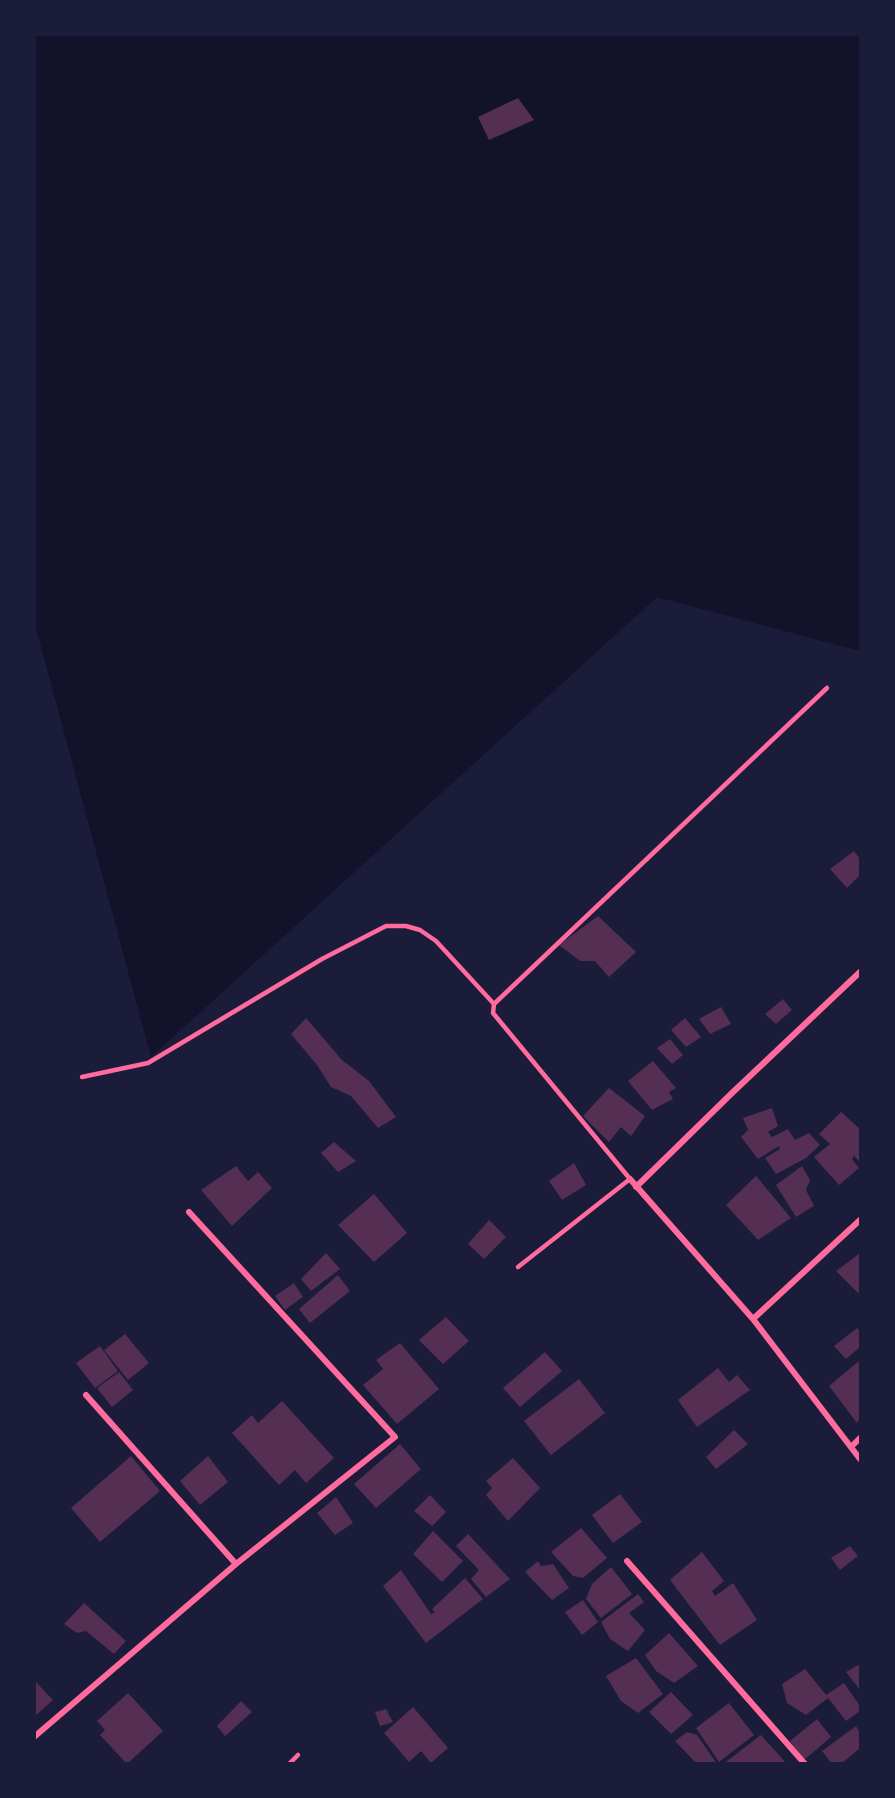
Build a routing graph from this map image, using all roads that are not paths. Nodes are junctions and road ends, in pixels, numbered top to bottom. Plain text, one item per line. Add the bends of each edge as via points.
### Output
1 (827, 688) dead end
2 (861, 972) edge
3 (494, 1004) junction
4 (82, 1077) dead end
5 (630, 1179) junction
6 (636, 1187) junction
7 (189, 1212) dead end
8 (861, 1220) edge
9 (518, 1267) dead end
10 (753, 1319) junction
11 (86, 1395) dead end
12 (861, 1438) edge
13 (851, 1447) junction
14 (861, 1458) edge
15 (627, 1561) dead end
16 (236, 1564) junction
17 (34, 1737) edge
18 (297, 1755) dead end
19 (289, 1764) edge
20 (805, 1764) edge

1 - 3 lane
2 - 6 street
3 - 4 lane via 436,941 420,930 386,926 322,959 148,1063
3 - 5 lane via 493,1013
5 - 6 street
5 - 9 lane
6 - 10 street
7 - 16 street via 395,1437
8 - 10 street
10 - 13 street
11 - 16 street
12 - 13 street
13 - 14 street
15 - 20 street
16 - 17 street
18 - 19 lane

